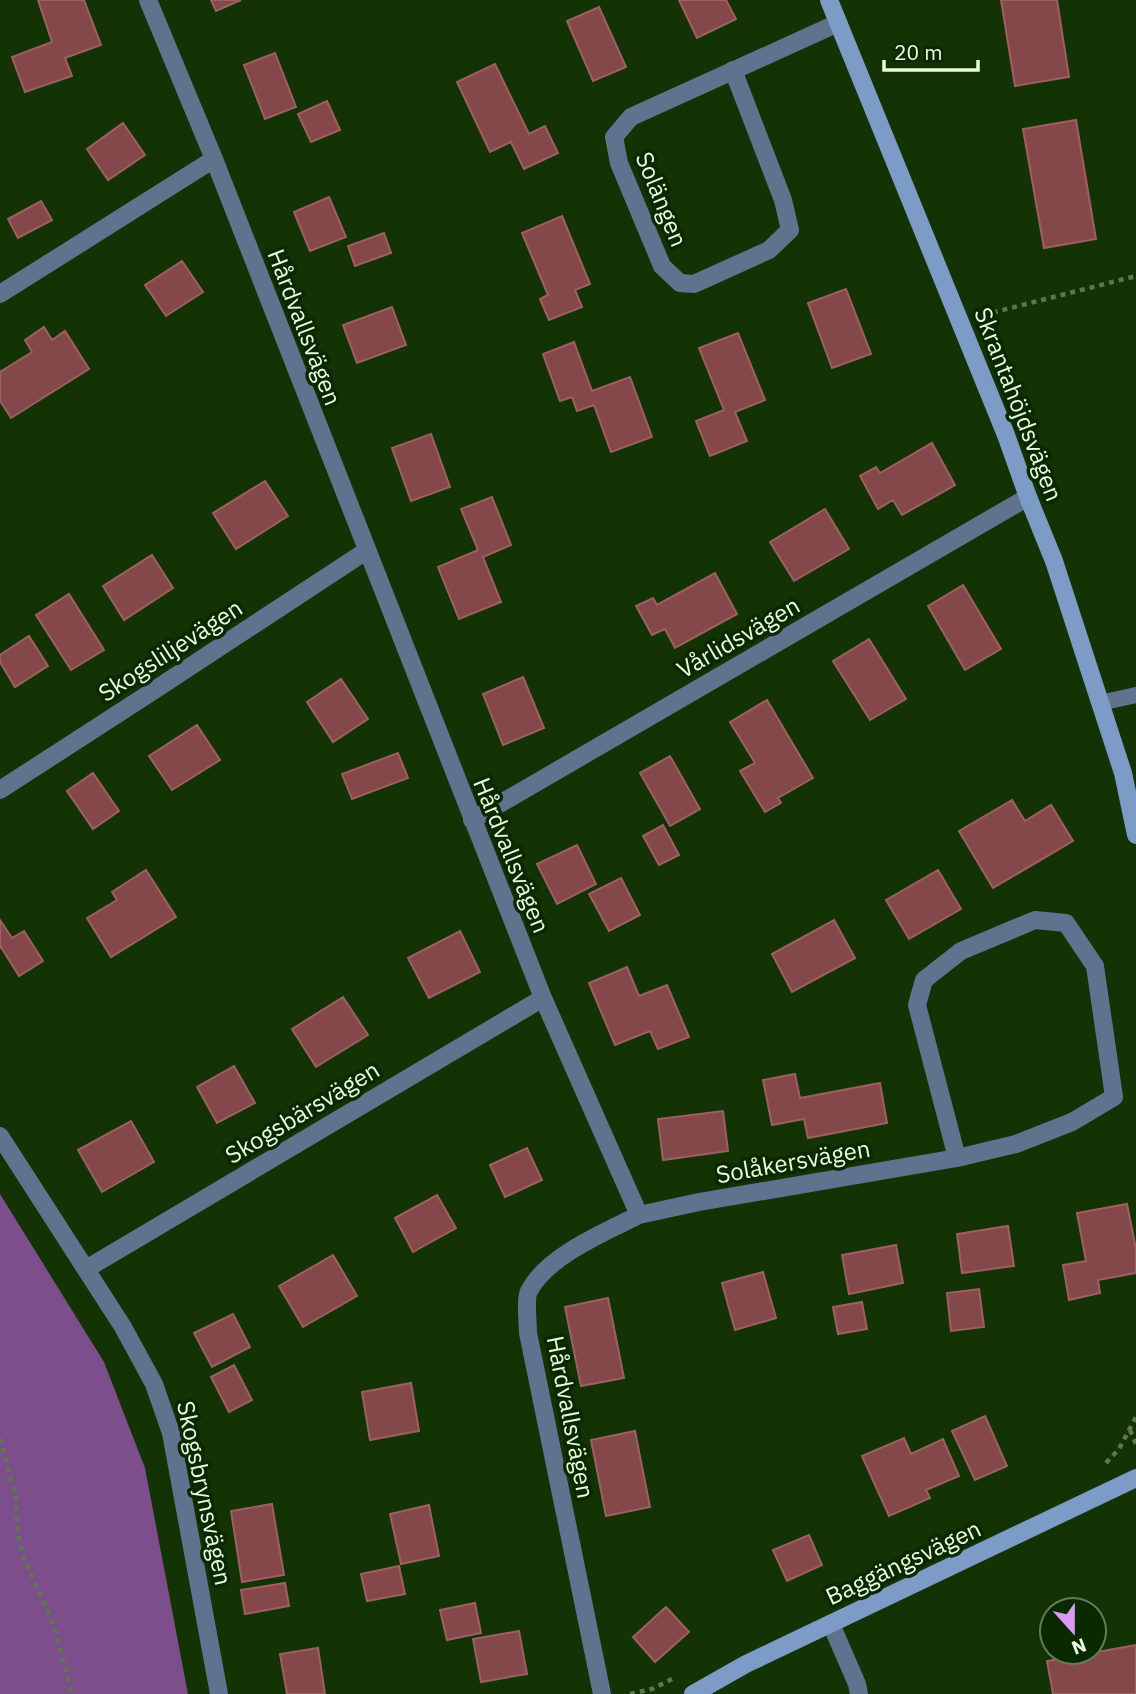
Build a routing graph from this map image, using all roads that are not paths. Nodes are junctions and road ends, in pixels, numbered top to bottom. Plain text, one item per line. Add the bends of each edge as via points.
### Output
1 (148, 0) edge
2 (829, 0) edge
3 (838, 23) junction
4 (733, 70) junction
5 (214, 159) junction
6 (0, 294) edge
7 (1028, 497) junction
8 (366, 551) junction
9 (1136, 695) edge
10 (1100, 704) junction
11 (0, 790) edge
12 (472, 820) junction
13 (1136, 835) edge
14 (542, 998) junction
15 (0, 1136) edge
16 (957, 1158) junction
17 (639, 1215) junction
18 (86, 1269) junction
19 (1136, 1478) edge
20 (831, 1624) junction
21 (219, 1694) edge
22 (602, 1694) edge
23 (693, 1694) edge
24 (859, 1694) edge

1 - 5 street, Hårdvallsvägen
2 - 3 street, Skrantahöjdsvägen
3 - 4 street, Solängen
3 - 7 street, Skrantahöjdsvägen
4 - 4 street, Solängen via 631,117 614,137 619,163 662,266 680,283 694,284 769,250 790,230
5 - 6 street
5 - 8 street, Hårdvallsvägen
7 - 10 street, Skrantahöjdsvägen via 1054,561
7 - 12 street, Vårlidsvägen
8 - 11 street, Skogsliljevägen
8 - 12 street, Hårdvallsvägen
9 - 10 lane
10 - 13 street, Skrantahöjdsvägen via 1123,774
12 - 14 street, Hårdvallsvägen
14 - 17 street, Hårdvallsvägen
14 - 18 street, Skogsbärsvägen
15 - 18 street, Skogsbrynsvägen
16 - 16 street, Solåkersvägen via 1016,1144 1072,1122 1114,1097 1095,966 1066,923 1035,919 961,951 924,980 917,1005
16 - 17 street, Solåkersvägen
17 - 22 street, Hårdvallsvägen via 548,1266 528,1293 528,1334
18 - 21 street, Skogsbrynsvägen via 154,1384 172,1433
19 - 20 street, Baggängsvägen
20 - 23 street, Baggängsvägen
20 - 24 street

